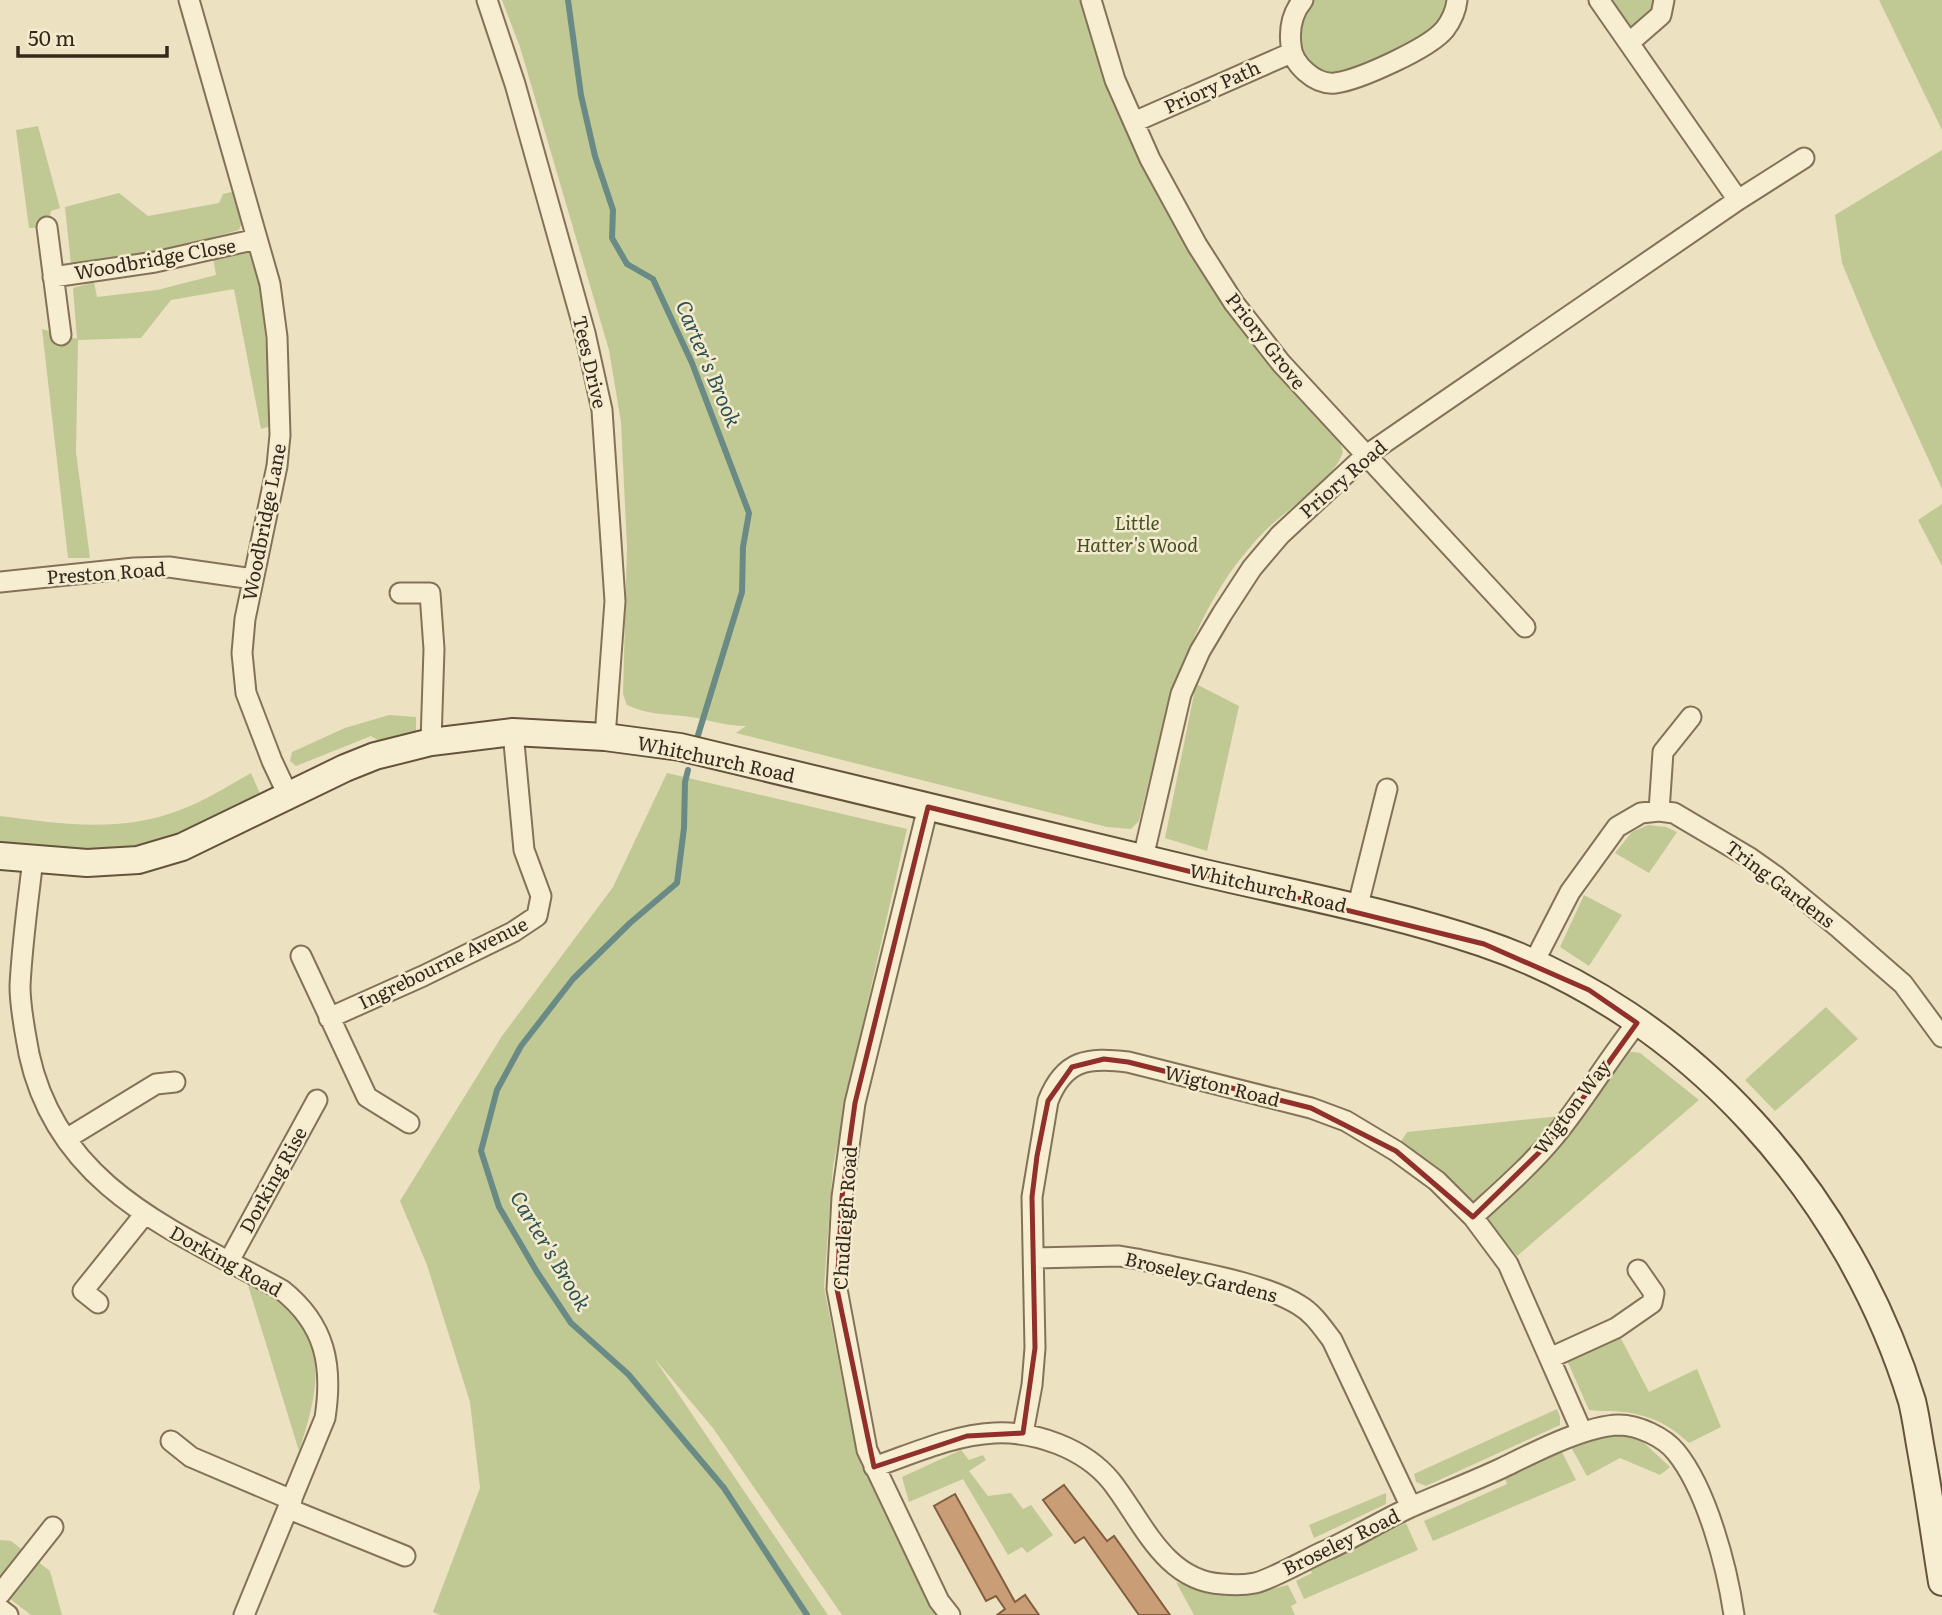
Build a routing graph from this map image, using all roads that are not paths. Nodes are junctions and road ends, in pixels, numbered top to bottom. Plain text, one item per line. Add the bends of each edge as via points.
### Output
1 (189, 0) edge
2 (487, 0) edge
3 (1091, 0) edge
4 (1303, 0) edge
5 (1457, 0) edge
6 (1600, 0) edge
7 (1664, 0) edge
8 (1630, 42) junction
9 (1291, 53) junction
10 (1134, 122) junction
11 (1804, 158) dead end
12 (1738, 200) junction
13 (47, 227) dead end
14 (257, 239) junction
15 (53, 277) junction
16 (61, 335) dead end
17 (1365, 456) junction
18 (253, 579) junction
19 (0, 582) edge
20 (400, 593) dead end
21 (1525, 627) dead end
22 (1691, 717) dead end
23 (513, 732) junction
24 (605, 737) junction
25 (431, 742) junction
26 (1387, 789) dead end
27 (288, 795) junction
28 (928, 807) junction
29 (1659, 811) junction
30 (0, 856) edge
31 (1143, 858) junction
32 (33, 859) junction
33 (1357, 909) junction
34 (301, 956) dead end
35 (1534, 964) junction
36 (329, 1018) junction
37 (1637, 1023) junction
38 (1942, 1037) edge
39 (175, 1083) dead end
40 (317, 1100) dead end
41 (409, 1123) dead end
42 (66, 1139) junction
43 (144, 1215) junction
44 (1473, 1217) junction
45 (1035, 1258) junction
46 (229, 1261) junction
47 (1638, 1270) dead end
48 (98, 1303) dead end
49 (1550, 1358) junction
50 (1583, 1432) junction
51 (1023, 1433) junction
52 (171, 1441) dead end
53 (874, 1467) junction
54 (291, 1504) junction
55 (1411, 1507) junction
56 (53, 1527) dead end
57 (405, 1556) dead end
58 (1942, 1582) edge
59 (0, 1594) edge
60 (0, 1609) edge
61 (8, 1615) edge
62 (244, 1615) edge
63 (950, 1615) edge
64 (1734, 1615) edge

1 - 14 street, Woodbridge Lane
2 - 24 street, Tees Drive via 585,332 602,410 615,601
3 - 10 street, Priory Grove via 1115,80
4 - 9 street via 1291,20
5 - 9 street via 1444,30 1358,77 1334,83 1319,81
6 - 8 street
7 - 8 street via 1661,15
8 - 12 street
9 - 10 street, Priory Path
10 - 17 street, Priory Grove via 1197,245 1234,303
11 - 12 street, Priory Road
12 - 17 street, Priory Road
13 - 15 street, Woodbridge Close
14 - 15 street, Woodbridge Close via 155,262
14 - 18 street, Woodbridge Lane via 270,284 277,337 281,435 272,500
15 - 16 street, Woodbridge Close
17 - 21 street, Priory Grove
17 - 31 street, Priory Road via 1280,535 1252,568 1200,650 1181,694
18 - 19 street, Preston Road via 169,567
18 - 27 street, Woodbridge Lane via 242,653 246,693
20 - 25 street via 430,593 434,649
22 - 29 street via 1663,752
23 - 24 street, Whitchurch Road
23 - 25 street, Whitchurch Road
23 - 36 street, Ingrebourne Avenue via 524,850 541,896 537,916 513,932
24 - 28 street, Whitchurch Road via 680,747
25 - 27 street, Whitchurch Road via 355,764
26 - 33 street, Whitchurch Road
27 - 32 street, Whitchurch Road via 182,847 138,860
28 - 31 street, Whitchurch Road
28 - 53 street, Chudleigh Road via 855,1103 842,1197 837,1289
29 - 35 street via 1626,820 1605,839 1570,892
29 - 38 street, Tring Gardens via 1674,813 1777,877 1903,985
30 - 32 street, Whitchurch Road
31 - 33 street, Whitchurch Road
32 - 42 street, Dorking Road via 21,1012 37,1083
33 - 35 street, Whitchurch Road via 1484,944
34 - 36 street
35 - 37 street, Whitchurch Road via 1589,990
36 - 41 street via 366,1097
37 - 44 street, Wigton Way via 1555,1137
37 - 58 street, Whitchurch Road via 1697,1068 1787,1161 1833,1225 1886,1329 1913,1407
39 - 42 street via 156,1084
40 - 46 street, Dorking Rise
42 - 43 street, Dorking Road via 94,1174
43 - 46 street, Dorking Road
43 - 48 street via 83,1291
44 - 45 street, Wigton Road via 1437,1181 1346,1121 1128,1062 1087,1060 1072,1067 1048,1101 1032,1197
44 - 49 street, Wigton Road via 1508,1264
45 - 51 street, Wigton Road via 1035,1348
45 - 55 street, Broseley Gardens via 1137,1259 1277,1293 1300,1306 1332,1340
46 - 54 street, Dorking Road via 299,1303 325,1354 324,1418
47 - 49 street via 1654,1293 1652,1303 1616,1328
49 - 50 street, Wigton Road
50 - 55 street, Broseley Road
50 - 64 street, Broseley Road via 1620,1425 1637,1428 1675,1450 1703,1500 1720,1548
51 - 53 street, Broseley Road via 967,1436
51 - 55 street, Broseley Road via 1080,1455 1109,1479 1171,1564 1207,1583 1256,1583
52 - 54 street via 191,1457
53 - 63 street, Chudleigh Road
54 - 57 street
54 - 62 street, Dorking Road
56 - 59 street
60 - 61 street

